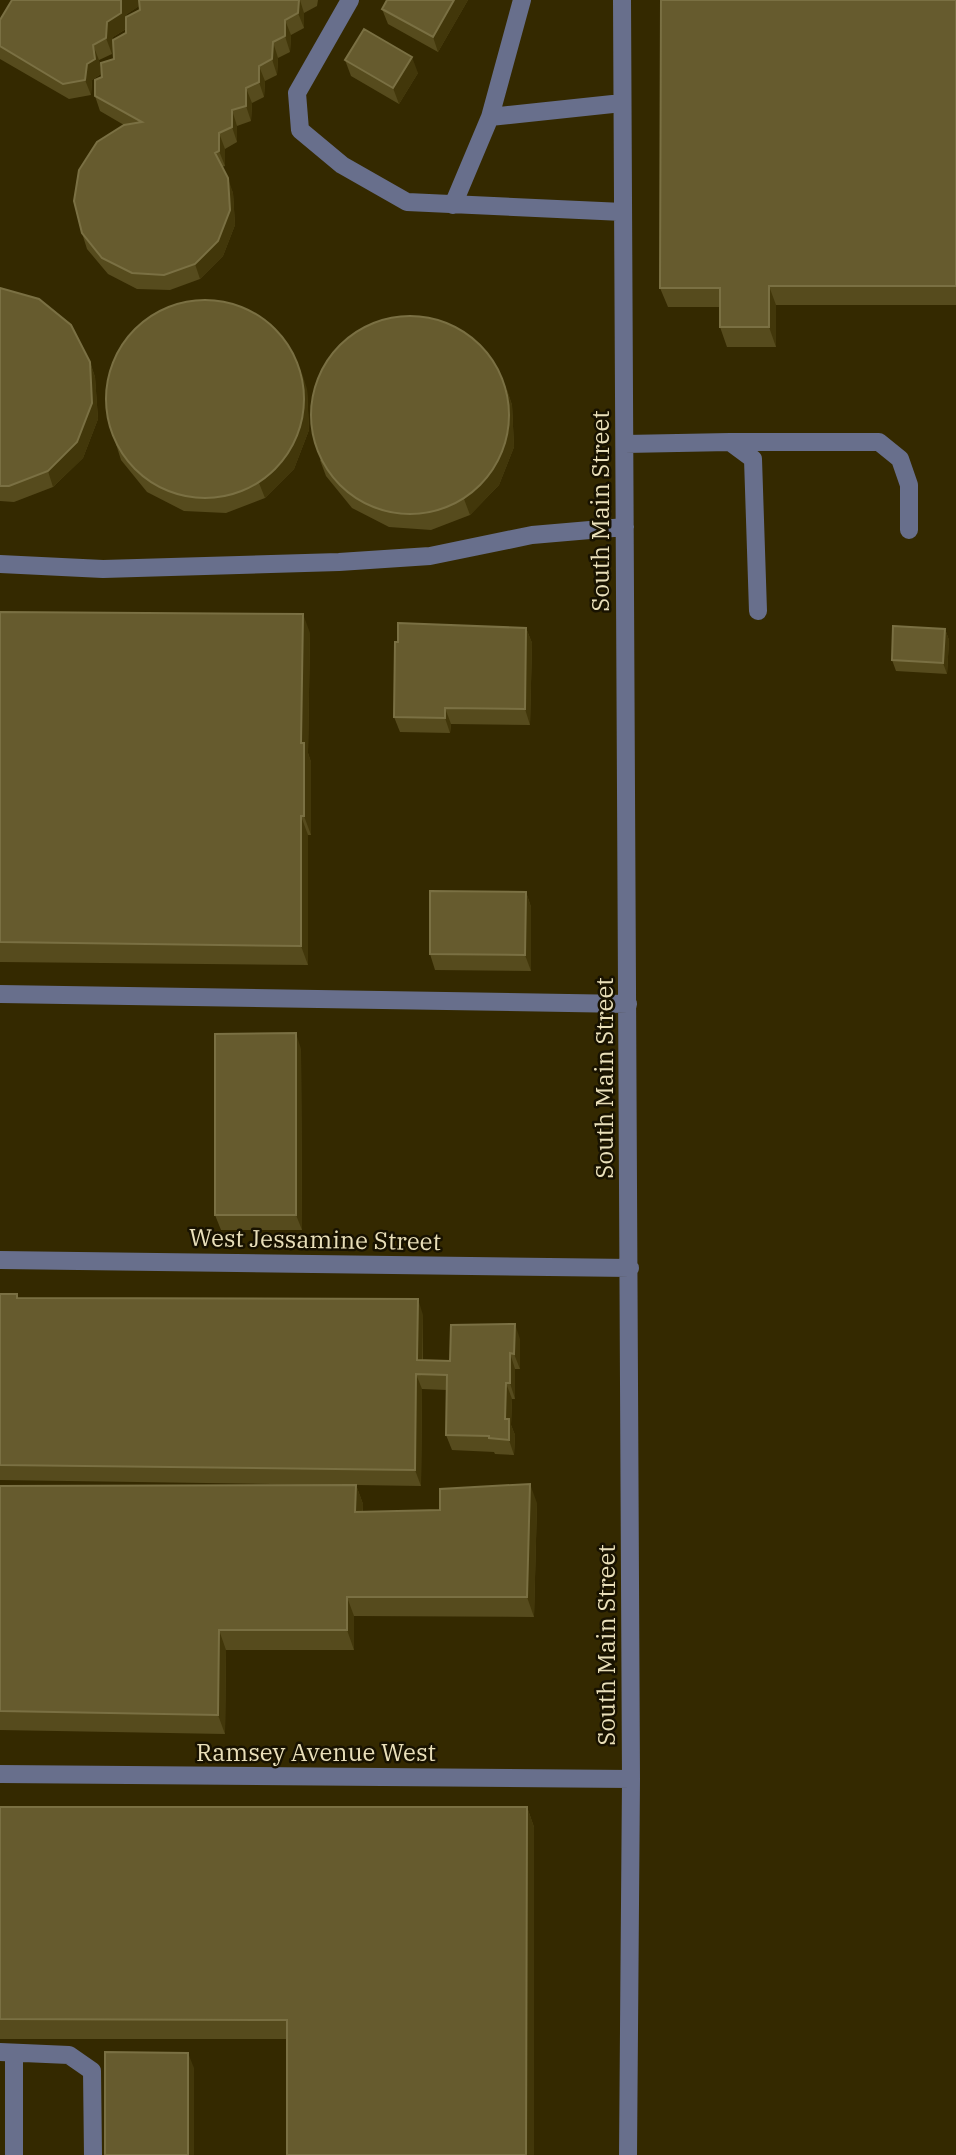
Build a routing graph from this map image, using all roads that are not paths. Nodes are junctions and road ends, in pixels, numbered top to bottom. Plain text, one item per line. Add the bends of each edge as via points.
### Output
1 (350, 0) edge
2 (522, 0) edge
3 (622, 0) edge
4 (622, 103) junction
5 (491, 117) junction
6 (453, 205) junction
7 (623, 212) junction
8 (730, 442) junction
9 (625, 444) junction
10 (625, 527) junction
11 (909, 530) dead end
12 (0, 564) edge
13 (758, 611) dead end
14 (0, 994) edge
15 (628, 1004) junction
16 (0, 1260) edge
17 (629, 1268) junction
18 (0, 1774) edge
19 (631, 1779) junction
20 (7, 2052) edge
21 (14, 2155) edge
22 (93, 2155) edge
23 (628, 2155) edge

1 - 6 street via 297,93 300,130 342,165 407,202
2 - 5 street
3 - 4 street, South Main Street
4 - 5 street
4 - 7 street, South Main Street
5 - 6 street
6 - 7 street
7 - 9 street, South Main Street
8 - 9 street
8 - 11 street via 879,442 900,459 909,485
8 - 13 street via 753,459
9 - 10 street, South Main Street
10 - 12 street via 532,536 430,556 339,562 103,569
10 - 15 street, South Main Street
14 - 15 street
15 - 17 street, South Main Street
16 - 17 street, West Jessamine Street
17 - 19 street, South Main Street
18 - 19 street, Ramsey Avenue West
19 - 23 street, South Main Street
20 - 21 street
20 - 22 street via 69,2055 92,2071

